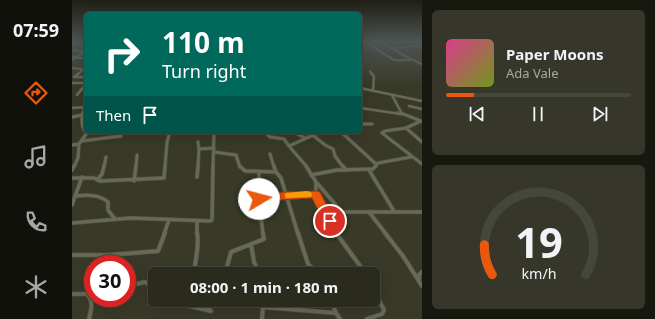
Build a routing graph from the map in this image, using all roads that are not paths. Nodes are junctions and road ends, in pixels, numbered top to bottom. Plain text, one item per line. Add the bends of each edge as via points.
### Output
1 (388, 56) edge
2 (405, 56) edge
3 (72, 57) edge
4 (76, 57) junction
5 (84, 58) edge
6 (72, 60) edge
7 (411, 60) junction
8 (422, 64) edge
9 (72, 68) edge
10 (83, 69) joint
11 (370, 71) dead end
12 (72, 74) edge
13 (76, 74) junction
14 (84, 77) edge
15 (72, 83) edge
16 (84, 84) edge
17 (84, 86) edge
18 (362, 88) edge
19 (373, 91) junction
20 (77, 95) dead end
21 (392, 95) junction
22 (422, 101) edge
23 (409, 106) dead end
24 (84, 107) edge
25 (72, 108) edge
26 (362, 108) edge
27 (422, 109) edge
28 (84, 111) edge
29 (401, 114) junction
30 (82, 115) junction
31 (72, 117) edge
32 (421, 120) edge
33 (362, 124) edge
34 (372, 124) dead end
35 (406, 128) junction
36 (84, 131) edge
37 (86, 134) edge
38 (169, 134) edge
39 (213, 134) edge
40 (268, 134) edge
41 (298, 134) edge
42 (317, 134) edge
43 (343, 134) edge
44 (121, 136) dead end
45 (314, 136) junction
46 (305, 138) junction
47 (82, 141) junction
48 (198, 142) dead end
49 (422, 142) edge
50 (79, 144) junction
51 (72, 145) edge
52 (289, 146) junction
53 (214, 148) junction
54 (199, 149) junction
55 (214, 152) junction
56 (270, 154) dead end
57 (137, 155) dead end
58 (412, 156) junction
59 (106, 157) dead end
60 (78, 158) junction
61 (72, 159) edge
62 (376, 164) junction
63 (422, 164) edge
64 (72, 170) edge
65 (346, 170) junction
66 (369, 170) junction
67 (276, 172) junction
68 (259, 173) junction
69 (311, 175) junction
70 (82, 177) junction
71 (197, 177) dead end
72 (72, 178) edge
73 (97, 180) junction
74 (134, 180) junction
75 (316, 181) junction
76 (316, 194) junction
77 (75, 196) junction
78 (285, 196) junction
79 (259, 199) junction
80 (72, 205) edge
81 (394, 211) junction
82 (325, 212) junction
83 (341, 212) junction
84 (368, 212) junction
85 (422, 212) edge
86 (115, 219) junction
87 (169, 220) junction
88 (197, 221) junction
89 (72, 223) edge
90 (252, 244) junction
91 (72, 255) edge
92 (194, 267) edge
93 (227, 267) edge
94 (256, 267) edge
95 (312, 267) edge
96 (361, 267) edge
97 (422, 272) edge
98 (419, 281) junction
99 (136, 284) edge
100 (148, 284) edge
101 (422, 286) edge
102 (72, 294) edge
103 (84, 294) edge
104 (380, 302) edge
105 (91, 307) edge
106 (195, 307) edge
107 (210, 307) edge
108 (262, 307) joint
109 (334, 307) edge
110 (336, 313) junction
111 (89, 319) edge
112 (262, 319) edge
113 (340, 319) edge
114 (368, 319) edge

1 - 7 street via 394,60
2 - 7 street
3 - 4 street
4 - 5 street
4 - 6 street
7 - 8 street
9 - 10 street
10 - 13 street
11 - 19 street via 374,76
12 - 13 street
13 - 14 street via 74,77
15 - 16 street
17 - 20 street
18 - 19 street
19 - 21 street
21 - 22 street
21 - 29 street
23 - 27 street
24 - 25 street
26 - 29 street
28 - 30 street
29 - 32 street
30 - 31 street
30 - 36 street
32 - 35 street
33 - 34 street
35 - 49 street
35 - 58 street via 382,133
37 - 47 street
38 - 74 street via 165,177
39 - 53 street
40 - 52 street via 270,137 284,139
41 - 46 street
42 - 45 street
43 - 62 street
44 - 47 street
45 - 46 street
45 - 65 street via 333,149
46 - 52 street
47 - 50 street
48 - 54 street
50 - 51 street
50 - 60 street
52 - 69 street via 301,158
53 - 54 street
53 - 55 street
54 - 71 street
55 - 68 street via 234,154 242,170
55 - 88 street via 213,218 210,221
56 - 67 street
57 - 74 street
58 - 62 street
58 - 63 street
59 - 73 street via 102,174
60 - 61 street
60 - 64 street
62 - 66 street via 375,168
65 - 66 street
65 - 69 street
66 - 81 street
67 - 68 street
67 - 78 street via 281,178
68 - 79 street
69 - 75 street
70 - 72 street
70 - 73 street
70 - 77 street
73 - 74 street
75 - 76 street
75 - 83 street
76 - 78 street
76 - 82 street
77 - 80 street
77 - 86 street via 89,195 106,199 108,210
78 - 79 street
78 - 95 street via 308,264
79 - 90 street via 264,239
81 - 84 street
81 - 85 street
82 - 83 street
82 - 96 street via 334,230
83 - 84 street
84 - 98 street
86 - 87 street
86 - 89 street
87 - 88 street
87 - 91 street via 158,251
88 - 92 street via 199,241
90 - 93 street via 232,252
90 - 94 street
97 - 98 street
98 - 101 street
99 - 100 street via 145,282
102 - 103 street
104 - 114 street via 384,310 382,314
105 - 111 street
106 - 107 street via 210,311
108 - 110 street
108 - 112 street
109 - 110 street
110 - 113 street

